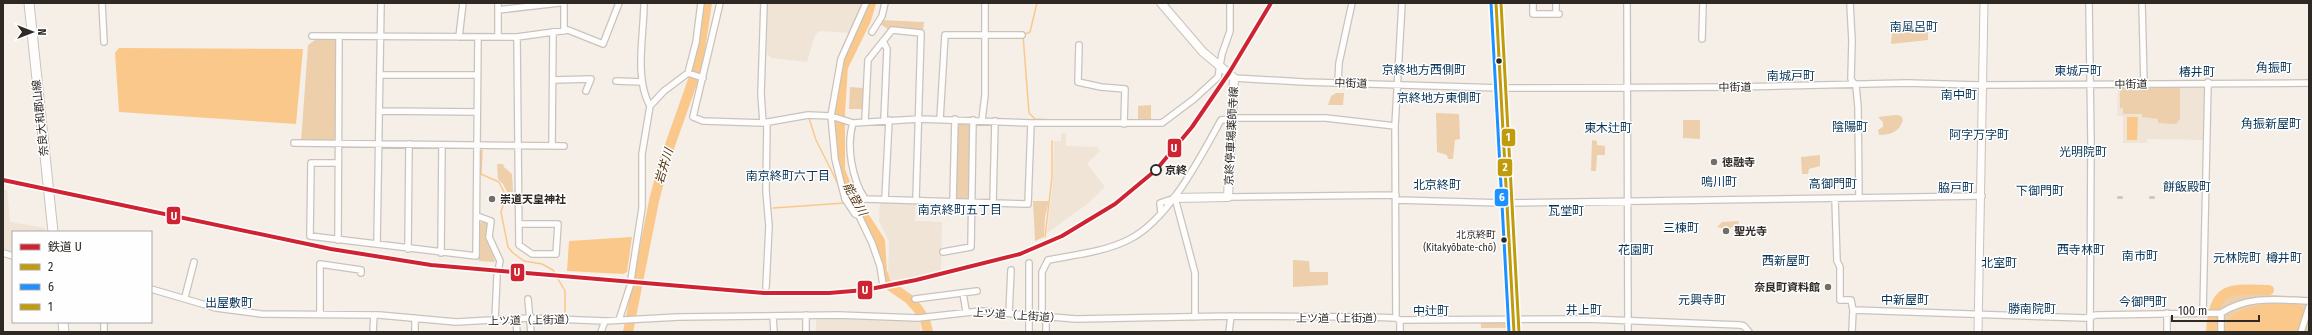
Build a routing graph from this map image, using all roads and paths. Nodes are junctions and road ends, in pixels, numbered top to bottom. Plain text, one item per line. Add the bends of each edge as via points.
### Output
1 (28, 3) edge
2 (102, 3) edge
3 (381, 3) edge
4 (462, 3) edge
5 (498, 3) edge
6 (559, 3) edge
7 (564, 3) edge
8 (620, 3) edge
9 (644, 3) edge
10 (701, 3) edge
11 (720, 3) edge
12 (764, 3) edge
13 (866, 3) edge
14 (885, 3) edge
15 (985, 3) edge
16 (1161, 3) edge
17 (1230, 3) edge
18 (1352, 3) edge
19 (1402, 3) edge
20 (1496, 3) edge
21 (1533, 3) edge
22 (1556, 3) edge
23 (1627, 3) edge
24 (1703, 3) edge
25 (1850, 3) edge
26 (1984, 3) edge
27 (2089, 3) edge
28 (2142, 3) edge
29 (498, 10) junction
30 (564, 30) junction
31 (553, 32) junction
32 (872, 32) dead end
33 (985, 33) junction
34 (1022, 35) dead end
35 (312, 36) dead end
36 (339, 36) junction
37 (380, 36) junction
38 (458, 37) junction
39 (478, 37) junction
40 (498, 37) junction
41 (517, 37) junction
42 (1702, 39) dead end
43 (883, 41) junction
44 (104, 42) dead end
45 (1079, 45) dead end
46 (1220, 66) junction
47 (689, 73) junction
48 (380, 76) junction
49 (477, 76) junction
50 (702, 77) junction
51 (1234, 78) junction
52 (553, 80) junction
53 (616, 81) dead end
54 (642, 82) junction
55 (1338, 82) junction
56 (2208, 82) junction
57 (2144, 83) junction
58 (2309, 83) edge
59 (1854, 84) junction
60 (2090, 84) junction
61 (1399, 85) junction
62 (1983, 85) junction
63 (1501, 88) junction
64 (1628, 88) junction
65 (586, 91) dead end
66 (650, 106) junction
67 (380, 111) junction
68 (477, 112) junction
69 (832, 116) junction
70 (919, 119) junction
71 (940, 119) junction
72 (955, 119) junction
73 (1232, 119) junction
74 (886, 120) junction
75 (973, 120) junction
76 (982, 120) junction
77 (865, 121) junction
78 (995, 121) junction
79 (765, 122) junction
80 (851, 122) junction
81 (1031, 123) junction
82 (1124, 124) junction
83 (1395, 126) junction
84 (294, 143) dead end
85 (339, 144) junction
86 (378, 144) junction
87 (409, 144) junction
88 (442, 145) junction
89 (477, 145) junction
90 (516, 145) junction
91 (552, 146) junction
92 (564, 146) dead end
93 (338, 163) junction
94 (1982, 196) junction
95 (1228, 197) junction
96 (1396, 197) junction
97 (1175, 198) junction
98 (1859, 198) junction
99 (885, 199) junction
100 (916, 199) junction
101 (1836, 199) junction
102 (1629, 200) junction
103 (953, 201) junction
104 (972, 202) junction
105 (993, 202) junction
106 (1508, 203) junction
107 (1161, 213) junction
108 (477, 216) junction
109 (519, 224) junction
110 (53, 231) edge
111 (338, 240) junction
112 (377, 243) junction
113 (408, 249) junction
114 (943, 252) dead end
115 (441, 253) junction
116 (194, 262) dead end
117 (1029, 263) dead end
118 (499, 266) dead end
119 (1011, 270) dead end
120 (361, 273) dead end
121 (496, 276) dead end
122 (883, 285) dead end
123 (766, 287) dead end
124 (152, 288) edge
125 (977, 291) dead end
126 (963, 293) junction
127 (185, 297) junction
128 (528, 299) dead end
129 (915, 299) dead end
130 (2309, 301) edge
131 (2309, 307) edge
132 (1853, 310) junction
133 (966, 311) junction
134 (1009, 313) junction
135 (1978, 313) junction
136 (2167, 313) junction
137 (2203, 313) junction
138 (2220, 313) junction
139 (320, 315) junction
140 (374, 315) junction
141 (806, 315) junction
142 (1029, 315) junction
143 (773, 316) junction
144 (1231, 316) junction
145 (2090, 316) junction
146 (1044, 317) junction
147 (1195, 317) junction
148 (415, 318) junction
149 (529, 318) junction
150 (516, 319) junction
151 (1398, 319) junction
152 (1514, 319) junction
153 (495, 320) junction
154 (619, 320) junction
155 (1629, 320) junction
156 (605, 321) junction
157 (373, 332) edge
158 (415, 332) edge
159 (517, 332) edge
160 (531, 332) edge
161 (601, 332) edge
162 (774, 332) edge
163 (806, 332) edge
164 (1029, 332) edge
165 (1046, 332) edge
166 (1230, 332) edge
167 (1400, 332) edge
168 (1514, 332) edge
169 (1628, 332) edge
170 (1749, 332) edge
171 (1852, 332) edge
172 (1978, 332) edge
173 (2090, 332) edge
174 (2167, 332) edge
175 (2221, 332) edge
176 (2301, 332) edge

1 - 110 main road, 奈良大和郡山線
2 - 44 street
3 - 37 street
4 - 38 street
5 - 29 street
6 - 29 street
7 - 30 street
8 - 30 street via 603,44
9 - 54 street
10 - 47 street
11 - 50 street
12 - 79 street via 761,94
13 - 69 street via 840,59
14 - 32 street via 882,16
15 - 33 street
16 - 46 main road, 京終停車場薬師寺線 via 1186,34
17 - 46 street via 1230,31
18 - 55 street via 1339,63
19 - 61 street
20 - 63 street
21 - 22 street via 1533,14 1557,14
23 - 64 street
24 - 42 street
25 - 59 street via 1851,79
26 - 62 street
27 - 60 street
28 - 57 street
29 - 40 street
30 - 31 street
31 - 41 street
31 - 52 street
33 - 34 street
33 - 71 street via 945,35
33 - 76 street via 985,95
35 - 36 street
36 - 37 street
36 - 85 street
37 - 38 street
37 - 48 street
38 - 39 street
39 - 40 street
39 - 49 street
40 - 41 street
41 - 90 street
43 - 70 street via 892,30 921,33
43 - 74 street via 887,49
43 - 77 street via 868,60
45 - 82 street via 1078,82 1125,89
46 - 51 main road, 京終停車場薬師寺線
46 - 82 street via 1218,77 1162,123
47 - 50 street
47 - 66 street via 664,91
48 - 49 street
48 - 67 street
49 - 68 street
50 - 79 street via 693,117 703,121
51 - 55 street, 中街道
51 - 73 main road, 京終停車場薬師寺線
52 - 65 street via 591,79
52 - 91 street
53 - 54 street
54 - 66 street via 643,94
55 - 61 street, 中街道
56 - 57 street, 中街道
56 - 58 street, 中街道
56 - 137 street
57 - 60 street, 中街道
59 - 62 street, 中街道
59 - 64 street, 中街道
59 - 98 street via 1858,107
60 - 62 street, 中街道
60 - 145 street
61 - 63 street, 中街道
61 - 83 street
62 - 94 street
63 - 64 street, 中街道
63 - 106 street
64 - 102 street
66 - 154 street via 642,154 642,208 630,286
67 - 68 street
67 - 86 street
68 - 89 street
69 - 79 street via 808,115
69 - 80 street
69 - 122 street via 835,160 845,199 859,216 872,243
70 - 71 street
70 - 74 street
70 - 100 street
71 - 72 street
72 - 75 street
72 - 103 street
73 - 83 street via 1326,118
73 - 95 main road, 京終停車場薬師寺線
73 - 97 street via 1221,120
74 - 77 street
74 - 99 street
75 - 76 street
75 - 104 street
76 - 78 street
77 - 80 street
78 - 81 street
78 - 105 street
79 - 123 street via 769,226
80 - 99 street via 855,178 860,191 865,199
81 - 82 street
81 - 105 street via 1028,204
83 - 96 street
84 - 85 street
85 - 86 street
85 - 93 street
86 - 87 street
86 - 112 street
87 - 88 street
87 - 113 street
88 - 89 street
88 - 115 street
89 - 90 street
89 - 108 street
90 - 91 street
90 - 109 street
91 - 92 street
93 - 111 street
93 - 111 street via 311,163 310,236
94 - 98 street
94 - 135 street
95 - 96 street
95 - 97 main road, 京終停車場薬師寺線
96 - 106 street
96 - 151 street
97 - 107 street
97 - 107 street via 1160,203
97 - 147 street via 1195,273
98 - 101 street
99 - 100 street
100 - 103 street
101 - 102 street
101 - 132 street via 1836,261 1840,266 1840,300 1851,300
102 - 106 street
102 - 155 street
103 - 104 street
104 - 105 street
104 - 114 street via 971,247
106 - 152 street
107 - 146 street via 1129,240 1098,250 1048,260 1042,272
108 - 115 street via 476,256
108 - 118 street via 491,221 490,237 500,261
109 - 109 street via 519,245 532,254 556,254 558,224
111 - 112 street
112 - 113 street
113 - 115 street
116 - 127 street
117 - 142 street
119 - 134 street
120 - 139 street via 361,270 320,264
121 - 153 street
124 - 127 street, 上ツ道（上街道）
125 - 126 street
126 - 129 street
126 - 133 street
127 - 139 street, 上ツ道（上街道） via 216,308
128 - 149 street
130 - 138 street via 2252,301
131 - 176 street
132 - 135 street
132 - 171 street
133 - 134 street, 上ツ道（上街道）
133 - 141 street, 上ツ道（上街道） via 923,317
134 - 142 street, 上ツ道（上街道）
135 - 145 street
135 - 172 street
136 - 137 street
136 - 145 street
136 - 174 street
137 - 138 street
138 - 175 street
139 - 140 street, 上ツ道（上街道）
140 - 148 street, 上ツ道（上街道）
140 - 157 street
141 - 143 street, 上ツ道（上街道）
141 - 163 street
142 - 146 street, 上ツ道（上街道）
142 - 164 street
143 - 154 street, 上ツ道（上街道）
143 - 162 street
144 - 147 street, 上ツ道（上街道）
144 - 151 street, 上ツ道（上街道）
144 - 166 street
145 - 173 street
146 - 147 street, 上ツ道（上街道）
146 - 165 street
148 - 153 street, 上ツ道（上街道） via 456,322
148 - 158 street
149 - 150 street, 上ツ道（上街道）
149 - 156 street, 上ツ道（上街道）
149 - 160 street
150 - 153 street, 上ツ道（上街道）
150 - 159 street
151 - 152 street, 上ツ道（上街道）
151 - 167 street
152 - 155 street, 上ツ道（上街道）
152 - 168 street
154 - 156 street, 上ツ道（上街道）
155 - 169 street
155 - 170 street, 上ツ道（上街道） via 1740,325
156 - 161 street

